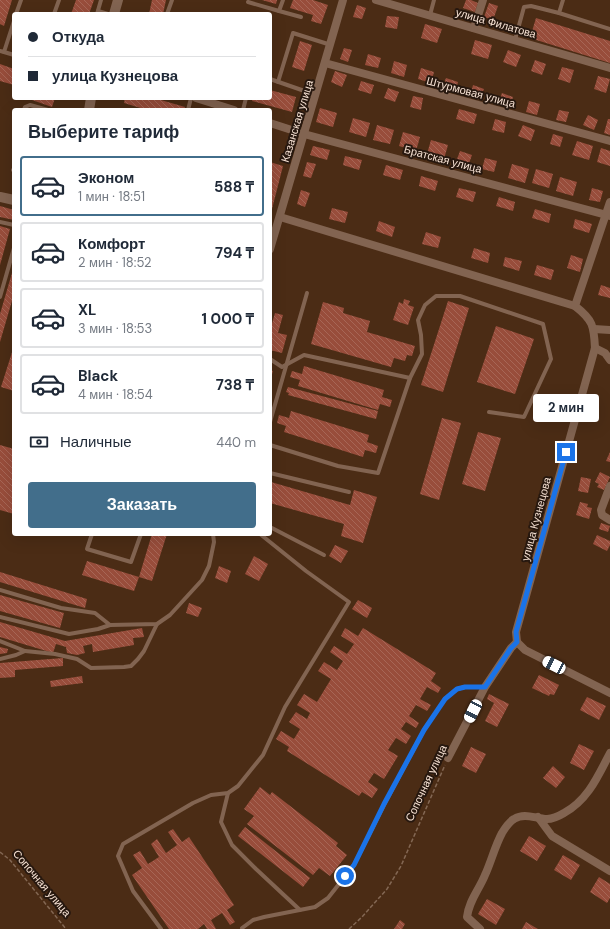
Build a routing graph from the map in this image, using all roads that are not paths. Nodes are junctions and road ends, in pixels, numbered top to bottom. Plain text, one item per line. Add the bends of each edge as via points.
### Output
1 (21, 0) edge
2 (59, 0) edge
3 (101, 0) edge
4 (118, 0) edge
5 (172, 0) edge
6 (283, 0) edge
7 (343, 0) edge
8 (376, 0) edge
9 (434, 0) edge
10 (483, 0) edge
11 (563, 0) edge
12 (248, 2) dead end
13 (280, 11) junction
14 (17, 12) edge
15 (55, 12) edge
16 (97, 12) edge
17 (115, 12) edge
18 (168, 12) edge
19 (559, 13) junction
20 (430, 15) junction
21 (300, 17) dead end
22 (12, 26) edge
23 (474, 28) junction
24 (610, 29) edge
25 (515, 40) junction
26 (331, 45) junction
27 (2, 52) edge
28 (12, 54) edge
29 (325, 63) junction
30 (610, 68) edge
31 (272, 80) edge
32 (278, 82) junction
33 (316, 95) junction
34 (202, 100) edge
35 (25, 108) edge
36 (41, 108) edge
37 (228, 108) edge
38 (272, 124) edge
39 (304, 134) junction
40 (610, 141) edge
41 (0, 197) edge
42 (12, 200) edge
43 (610, 202) edge
44 (608, 215) edge
45 (280, 217) junction
46 (0, 222) edge
47 (12, 225) edge
48 (272, 243) edge
49 (12, 255) edge
50 (307, 293) dead end
51 (0, 297) edge
52 (575, 306) junction
53 (594, 329) junction
54 (610, 330) edge
55 (594, 348) junction
56 (272, 360) edge
57 (610, 360) edge
58 (286, 365) junction
59 (410, 378) junction
60 (489, 412) dead end
61 (272, 415) edge
62 (272, 446) edge
63 (272, 473) edge
64 (610, 486) edge
65 (350, 492) dead end
66 (610, 520) edge
67 (272, 528) edge
68 (91, 536) edge
69 (139, 536) edge
70 (213, 536) edge
71 (262, 536) edge
72 (324, 555) dead end
73 (0, 590) edge
74 (0, 616) edge
75 (157, 624) junction
76 (110, 625) junction
77 (0, 641) edge
78 (517, 642) junction
79 (25, 651) junction
80 (0, 659) edge
81 (485, 687) junction
82 (610, 693) edge
83 (610, 753) edge
84 (448, 758) road end
85 (228, 793) junction
86 (538, 818) junction
87 (610, 871) edge
88 (300, 910) junction
89 (242, 928) edge
90 (161, 929) edge
91 (480, 929) edge

1 - 14 lane
2 - 15 lane
3 - 16 lane
4 - 17 street
5 - 18 lane
6 - 13 lane
7 - 26 street, Казанская улица
8 - 20 street, улица Филатова
9 - 20 lane
10 - 23 street
11 - 19 lane
12 - 13 lane
13 - 21 lane
19 - 24 lane
19 - 25 lane via 532,6 524,8
20 - 23 street, улица Филатова
22 - 27 lane
23 - 25 street, улица Филатова
25 - 30 street, улица Филатова
26 - 29 street, Казанская улица
26 - 32 lane via 293,33
27 - 28 lane
29 - 33 street, Казанская улица
29 - 40 street, Штурмовая улица
31 - 32 lane
32 - 33 lane
33 - 39 street, Казанская улица
34 - 37 street
35 - 36 lane via 30,105
38 - 39 street, Братская улица
39 - 44 street, Братская улица
39 - 45 street, Казанская улица
41 - 42 street
43 - 44 street
44 - 52 street
45 - 48 street, Казанская улица
45 - 52 street
46 - 47 lane
49 - 51 lane
50 - 58 lane
52 - 53 street via 587,315
53 - 54 street
53 - 55 street, улица Кузнецова
55 - 57 street via 605,353
55 - 78 street, улица Кузнецова via 516,632
56 - 58 lane via 282,367
58 - 59 lane via 304,355
58 - 61 lane
59 - 60 lane via 422,354 418,320 425,305 436,296 460,296 543,324 552,359 524,417
59 - 62 lane via 378,473 338,466
63 - 65 lane
64 - 66 street via 601,510 602,515
67 - 72 lane
68 - 69 lane via 87,549 131,562
70 - 75 lane via 209,566 202,580 170,615
71 - 85 lane via 349,602 285,707 263,755 238,786
73 - 76 lane via 61,608 95,613
74 - 76 lane via 69,634
75 - 76 lane
75 - 79 lane via 144,651 131,666 91,668 77,659
77 - 79 lane
78 - 81 street, Сопочная улица
78 - 82 street via 525,650
79 - 80 lane
81 - 84 street, Сопочная улица
81 - 88 lane via 457,689 445,699 424,730 354,865 328,898 315,907
83 - 86 street via 596,781 583,799 557,817
85 - 88 lane via 221,822 232,845
85 - 90 lane via 211,795 193,803 123,844 118,856 133,891
86 - 87 street via 552,836
86 - 91 street via 525,816 515,819 502,833 485,876 468,907 467,917
88 - 89 lane via 264,916 252,920

